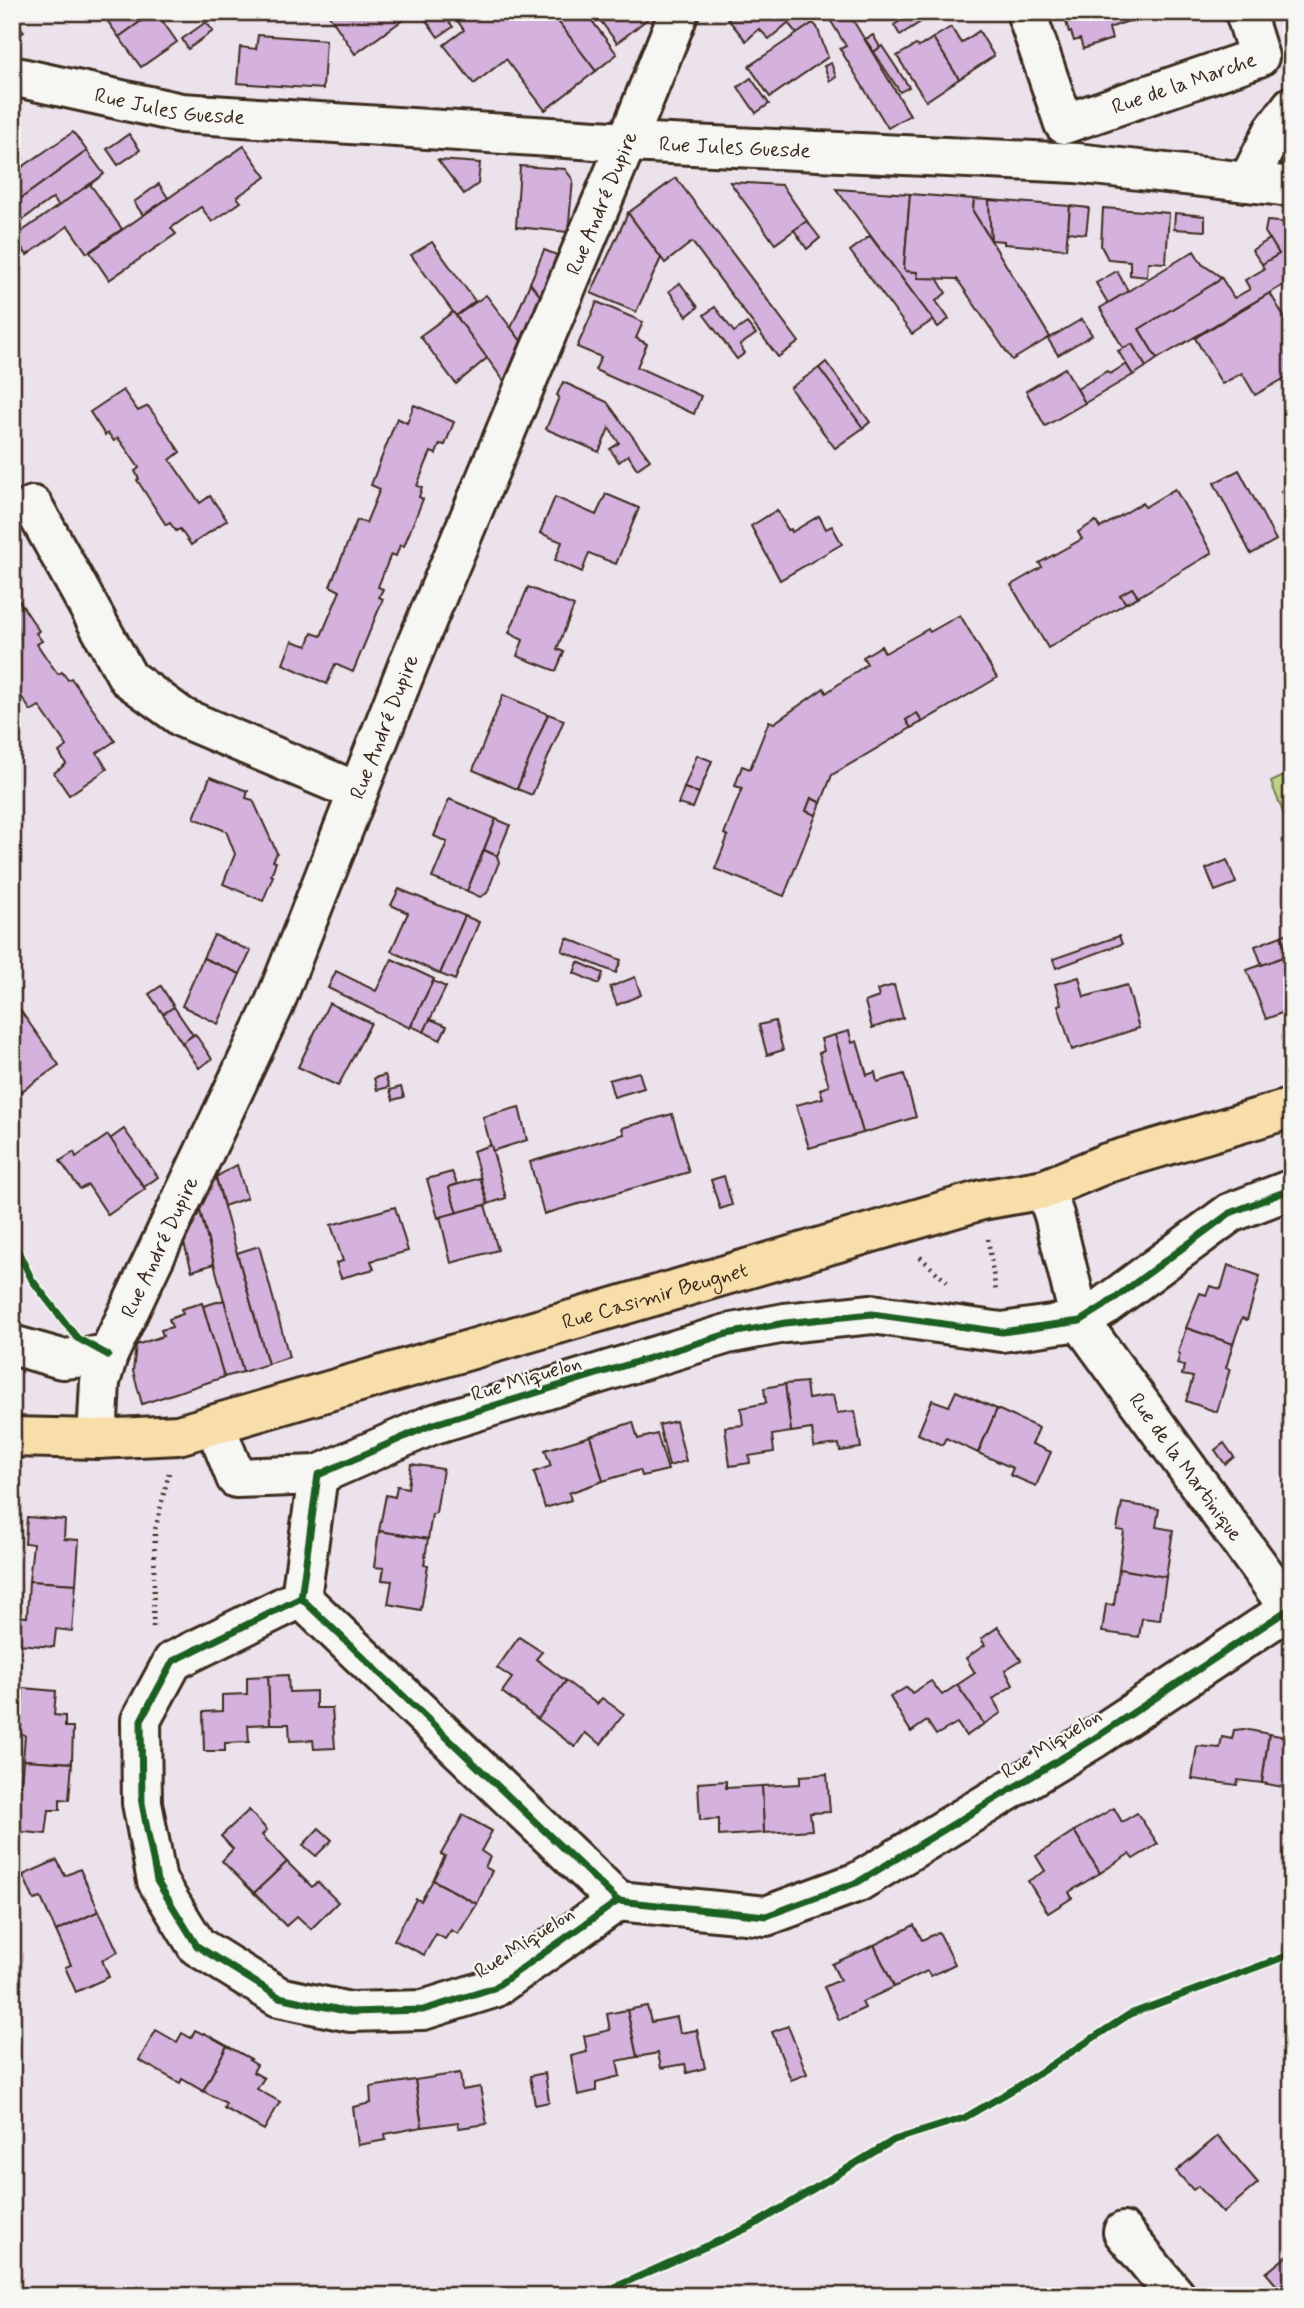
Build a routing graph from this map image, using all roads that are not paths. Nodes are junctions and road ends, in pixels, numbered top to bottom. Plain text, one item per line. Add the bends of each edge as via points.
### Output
1 (679, 12) edge
2 (1026, 12) edge
3 (1245, 12) edge
4 (12, 76) edge
5 (1292, 106) edge
6 (627, 142) junction
7 (1248, 182) junction
8 (1292, 187) edge
9 (33, 506) dead end
10 (358, 792) junction
11 (1292, 1108) edge
12 (1045, 1189) junction
13 (1292, 1189) edge
14 (1080, 1321) junction
15 (12, 1345) edge
16 (108, 1355) junction
17 (215, 1424) junction
18 (12, 1437) edge
19 (97, 1439) junction
20 (318, 1475) junction
21 (301, 1598) junction
22 (1290, 1610) edge
23 (618, 1901) junction
24 (1123, 2232) dead end
25 (1176, 2296) edge

1 - 6 street, Rue André Dupire
2 - 3 street, Rue de la Marche via 1063,124 1259,57
4 - 6 street, Rue Jules Guesde via 181,113
5 - 7 street via 1274,130
6 - 7 street, Rue Jules Guesde via 1076,163
6 - 10 street, Rue André Dupire
7 - 8 street, Rue Jules Guesde
9 - 10 street via 128,678 183,718
10 - 16 street, Rue André Dupire via 274,1005
11 - 12 main road, Rue Casimir Beugnet via 1107,1163
12 - 14 street, Rue de la Martinique
12 - 17 main road, Rue Casimir Beugnet via 982,1200 886,1227
13 - 14 street via 1230,1213
14 - 20 street, Rue Miquelon via 1002,1332 872,1314 727,1334 431,1425
14 - 22 street, Rue de la Martinique
15 - 16 street via 62,1359
16 - 19 street, Rue André Dupire via 100,1382
17 - 19 main road, Rue Casimir Beugnet via 178,1435
17 - 20 street, Rue Miquelon via 236,1478
18 - 19 main road, Rue Casimir Beugnet
20 - 21 street
21 - 23 street
21 - 23 street, Rue Miquelon via 173,1661 141,1720 142,1803 157,1881 197,1946 279,1997 350,2012 423,2010 494,1988
22 - 23 street, Rue Miquelon via 1095,1738 858,1882 766,1916
24 - 25 street

